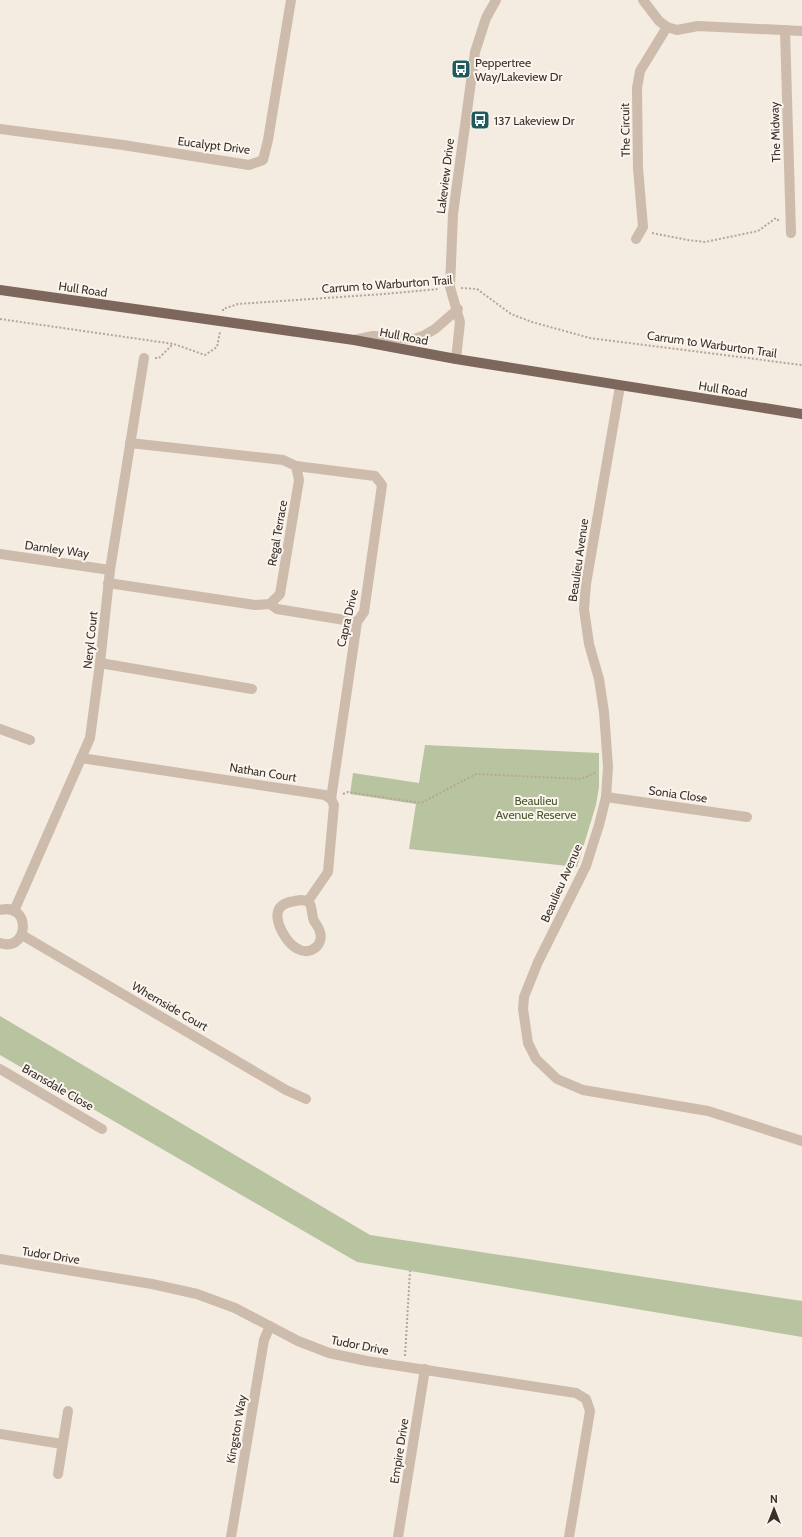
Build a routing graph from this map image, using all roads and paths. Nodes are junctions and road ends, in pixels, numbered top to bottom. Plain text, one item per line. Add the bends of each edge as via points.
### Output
1 (291, 0) edge
2 (496, 0) edge
3 (643, 0) edge
4 (667, 27) junction
5 (785, 30) junction
6 (802, 30) edge
7 (0, 129) edge
8 (791, 221) junction
9 (643, 227) junction
10 (790, 233) dead end
11 (636, 239) dead end
12 (450, 286) junction
13 (0, 290) edge
14 (458, 309) junction
15 (0, 319) edge
16 (221, 322) junction
17 (354, 340) junction
18 (174, 344) junction
19 (144, 358) joint
20 (456, 359) junction
21 (802, 365) edge
22 (620, 386) junction
23 (802, 414) edge
24 (130, 443) junction
25 (296, 466) junction
26 (0, 554) edge
27 (110, 570) junction
28 (108, 583) junction
29 (270, 604) junction
30 (357, 622) junction
31 (100, 663) junction
32 (252, 689) dead end
33 (0, 729) edge
34 (30, 740) dead end
35 (81, 758) junction
36 (608, 767) junction
37 (606, 797) junction
38 (331, 799) junction
39 (747, 817) dead end
40 (308, 900) junction
41 (0, 910) edge
42 (14, 911) junction
43 (22, 935) junction
44 (1, 946) edge
45 (0, 1068) edge
46 (306, 1098) dead end
47 (102, 1129) dead end
48 (802, 1141) edge
49 (0, 1259) edge
50 (410, 1271) dead end
51 (270, 1326) junction
52 (404, 1366) junction
53 (425, 1369) junction
54 (68, 1411) dead end
55 (0, 1434) edge
56 (62, 1444) junction
57 (58, 1474) dead end
58 (231, 1537) edge
59 (398, 1537) edge
60 (569, 1537) edge

1 - 7 street, Eucalypt Drive via 263,160 249,165
2 - 12 street, Lakeview Drive via 486,18 475,52 470,79 453,214
3 - 4 street
4 - 5 street via 677,30 698,26
4 - 9 street, The Circuit via 640,70 637,88 638,168
5 - 6 street
5 - 8 street, The Midway
8 - 9 path via 781,222 776,218 758,231 706,242 651,233
8 - 10 street, The Midway
9 - 11 street
12 - 14 street, Lakeview Drive
12 - 16 path, Carrum to Warburton Trail via 384,294 238,304 223,309
12 - 21 path, Carrum to Warburton Trail via 477,289 511,314 590,338
13 - 16 main road, Hull Road
14 - 17 street via 435,328 414,339 373,336
14 - 20 street, Lakeview Drive via 460,322
15 - 18 path, Carrum to Warburton Trail
16 - 17 main road, Hull Road
16 - 18 path, Carrum to Warburton Trail via 217,346 205,355
17 - 20 main road, Hull Road
18 - 19 path via 159,358
19 - 24 street, Neryl Court
20 - 22 main road, Hull Road
22 - 23 main road, Hull Road
22 - 36 street, Beaulieu Avenue via 586,584 584,609 589,644 599,679
24 - 25 street via 283,460
24 - 27 street, Neryl Court
25 - 29 street, Regal Terrace via 299,480 280,594
25 - 30 street, Capra Drive via 375,476 382,484 364,612
26 - 27 street, Darnley Way
27 - 28 street, Neryl Court
28 - 29 street via 255,605
28 - 31 street, Neryl Court
29 - 30 street via 277,609
30 - 38 street, Capra Drive
31 - 32 street
31 - 35 street, Neryl Court via 90,738
33 - 34 street
35 - 38 street, Nathan Court via 314,793
35 - 42 street, Neryl Court
36 - 37 street, Beaulieu Avenue
36 - 38 path via 581,779 476,774 421,802 348,792
37 - 39 street, Sonia Close
37 - 48 street, Beaulieu Avenue via 586,866 538,962 524,997 524,1025 528,1043 536,1059 557,1079 583,1090 708,1111
38 - 40 street via 334,812 328,872
40 - 40 street via 284,904 278,915 283,933 291,944 304,951 316,948 321,941 320,930
41 - 42 street
42 - 43 street via 23,921
43 - 44 street via 10,944
43 - 46 street, Whernside Court via 286,1090
45 - 47 street, Bransdale Close
49 - 51 street, Tudor Drive via 197,1294 235,1308
50 - 52 path
51 - 52 street, Tudor Drive via 329,1353
51 - 58 street, Kingston Way via 264,1340
52 - 53 street, Tudor Drive
53 - 59 street, Empire Drive
53 - 60 street, Tudor Drive via 576,1393 586,1399 590,1411
54 - 56 street
55 - 56 street
56 - 57 street

